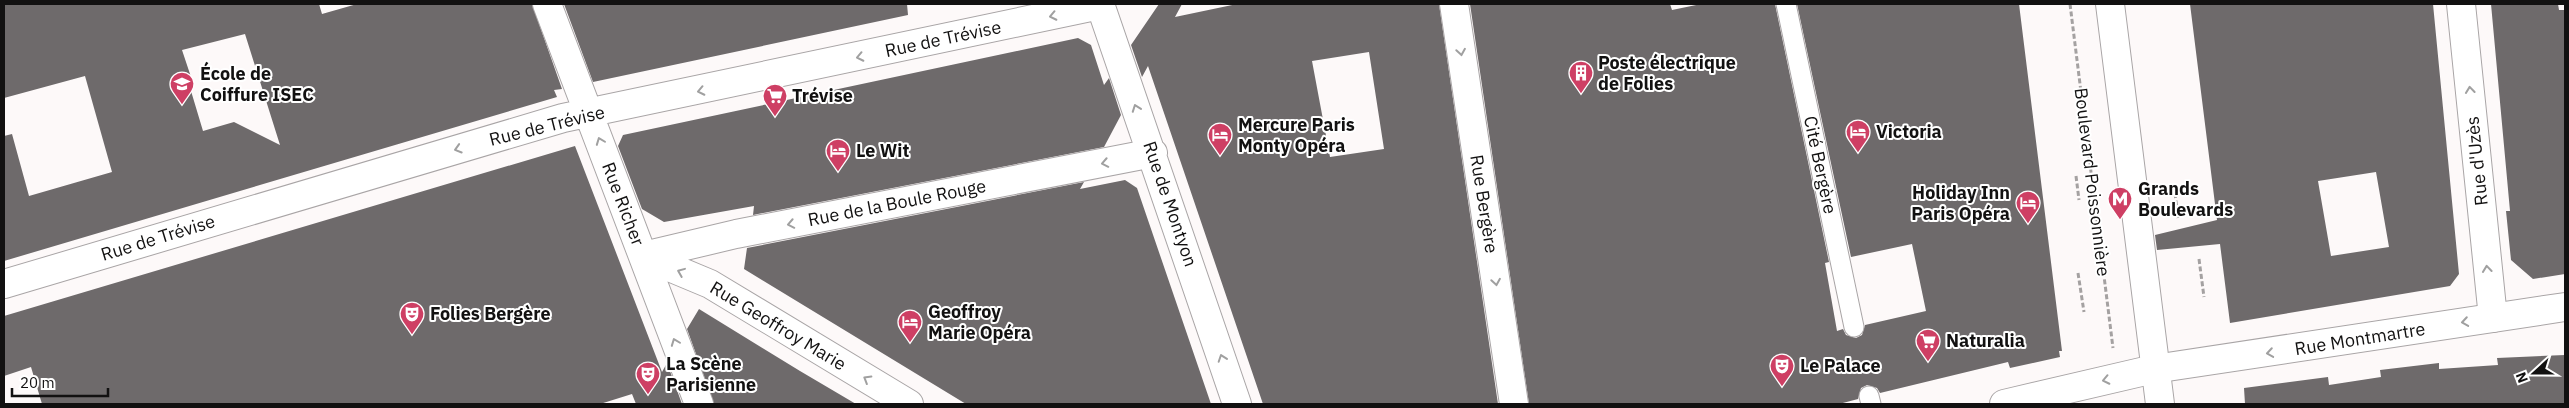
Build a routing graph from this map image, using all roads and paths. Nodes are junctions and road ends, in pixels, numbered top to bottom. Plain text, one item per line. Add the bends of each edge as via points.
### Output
1 (547, 4) edge
2 (1100, 4) edge
3 (1454, 4) edge
4 (1786, 4) edge
5 (2070, 4) edge
6 (2110, 4) edge
7 (2461, 4) edge
8 (589, 114) junction
9 (1153, 154) junction
10 (2076, 176) dead end
11 (2175, 193) dead end
12 (2078, 200) dead end
13 (2178, 218) dead end
14 (643, 256) junction
15 (2200, 259) dead end
16 (2078, 273) dead end
17 (4, 284) edge
18 (2204, 297) dead end
19 (2565, 307) edge
20 (2084, 312) dead end
21 (2493, 318) junction
22 (1854, 327) dead end
23 (2114, 352) dead end
24 (2154, 369) junction
25 (699, 404) edge
26 (909, 404) edge
27 (1237, 404) edge
28 (1514, 404) edge
29 (2004, 404) edge
30 (2160, 404) edge

1 - 8 street, Rue Richer
2 -> 8 street, Rue de Trévise
9 -> 2 street, Rue de Montyon
3 -> 28 street, Rue Bergère
4 - 22 lane, Cité Bergère
5 - 23 path, Boulevard Poissonnière
6 - 24 street
21 -> 7 street, Rue d'Uzès
14 -> 8 street, Rue Richer
8 -> 17 street, Rue de Trévise via 553,121
9 -> 14 street, Rue de la Boule Rouge via 736,234
27 -> 9 street, Rue de Montyon
10 - 12 path
11 - 13 path
25 -> 14 street, Rue Richer
26 -> 14 street, Rue Geoffroy Marie via 710,284
15 - 18 path
16 - 20 path
19 - 21 street, Rue Montmartre
21 -> 24 street, Rue Montmartre
24 -> 29 street, Rue Montmartre
24 - 30 street

